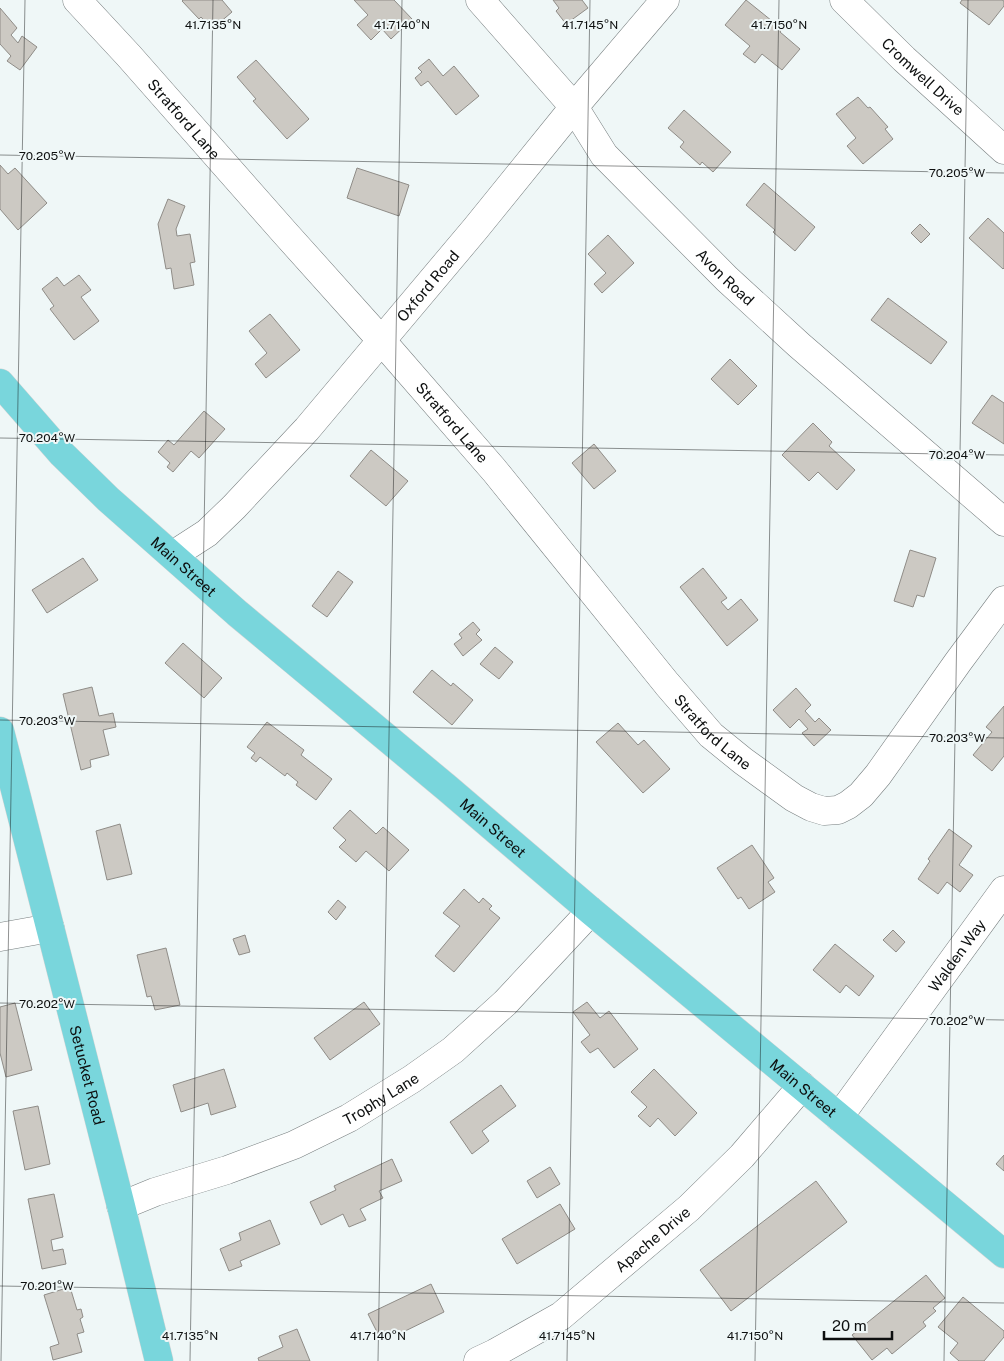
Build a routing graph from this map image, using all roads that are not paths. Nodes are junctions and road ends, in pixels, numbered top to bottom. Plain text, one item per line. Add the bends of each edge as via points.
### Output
1 (77, 0) edge
2 (480, 0) edge
3 (665, 0) edge
4 (844, 0) edge
5 (574, 107) junction
6 (1004, 150) edge
7 (381, 340) junction
8 (0, 383) edge
9 (9, 406) edge
10 (1004, 522) edge
11 (174, 555) junction
12 (1004, 600) edge
13 (0, 731) edge
14 (1004, 890) edge
15 (591, 911) junction
16 (50, 928) junction
17 (0, 937) edge
18 (802, 1086) junction
19 (839, 1117) junction
20 (121, 1206) junction
21 (1004, 1254) edge
22 (159, 1361) edge
23 (478, 1361) edge

1 - 7 street, Stratford Lane
2 - 5 street, Avon Road
3 - 5 street, Oxford Road
4 - 6 street, Cromwell Drive
5 - 7 street, Oxford Road
5 - 10 street, Avon Road via 604,155 727,279
7 - 11 street, Oxford Road via 307,429 234,507 207,533
7 - 12 street, Stratford Lane via 494,470 711,735 794,798 811,807 824,811 838,810 861,795
8 - 9 main road, Main Street
9 - 11 main road, Main Street via 108,499
11 - 15 main road, Main Street via 237,613
13 - 16 main road, Setucket Road
14 - 19 street, Walden Way
15 - 18 main road, Main Street
15 - 20 street, Trophy Lane via 505,1003 453,1050 349,1118 227,1170
16 - 17 street
16 - 20 main road, Setucket Road
18 - 19 main road, Main Street
18 - 23 street, Apache Drive via 742,1156 688,1208 561,1316
19 - 21 main road, Main Street
20 - 22 main road, Setucket Road

